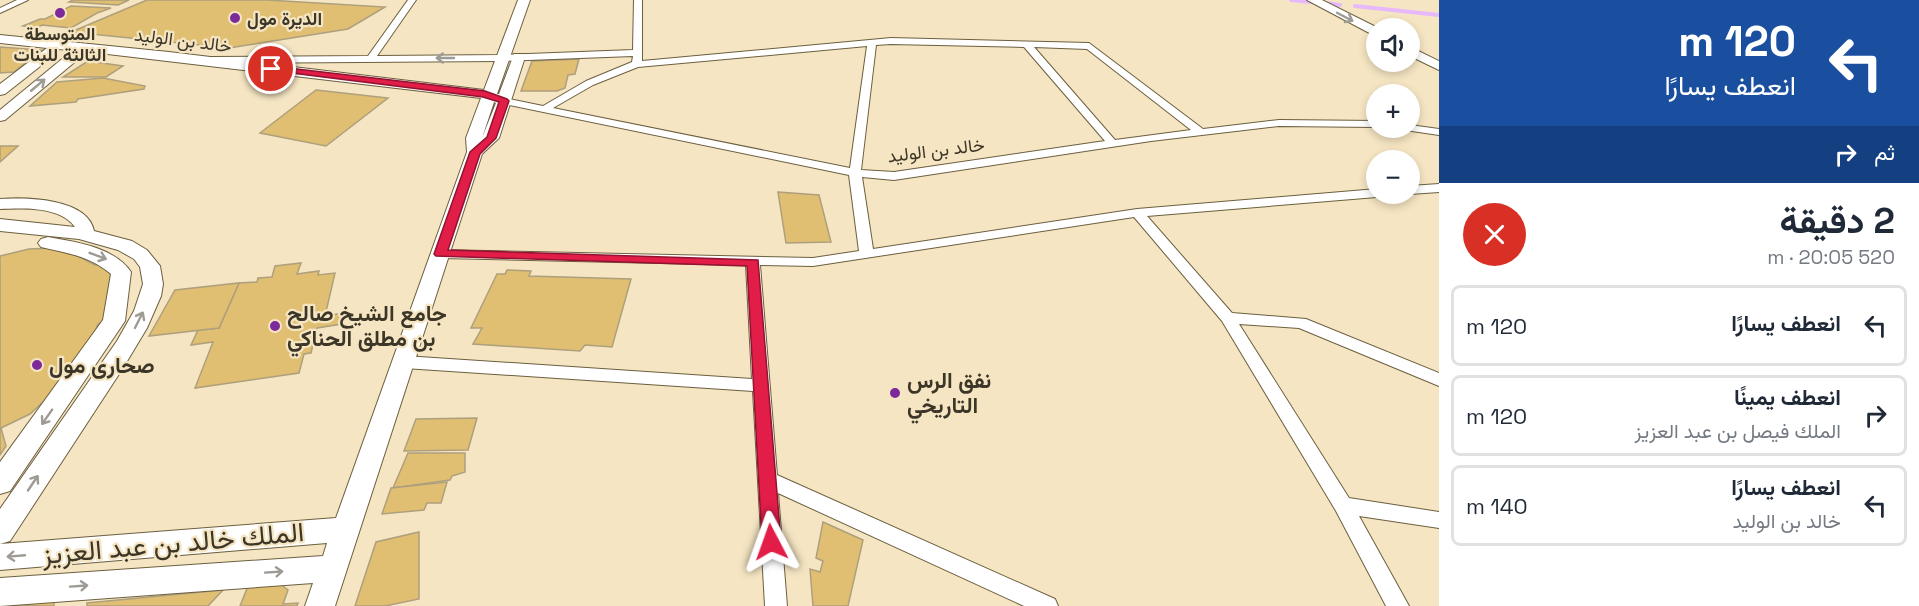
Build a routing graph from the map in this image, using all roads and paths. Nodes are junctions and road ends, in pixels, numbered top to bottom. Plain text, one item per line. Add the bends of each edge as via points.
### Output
1 (24, 0) edge
2 (412, 0) edge
3 (524, 0) edge
4 (538, 0) edge
5 (638, 0) edge
6 (1313, 0) edge
7 (1336, 0) edge
8 (1429, 0) edge
9 (1439, 0) edge
10 (0, 4) edge
11 (14, 5) junction
12 (0, 11) edge
13 (1366, 20) edge
14 (1366, 23) edge
15 (0, 39) edge
16 (1420, 42) edge
17 (872, 43) junction
18 (1026, 44) junction
19 (0, 46) edge
20 (52, 50) junction
21 (1439, 52) edge
22 (77, 53) junction
23 (1420, 56) edge
24 (519, 57) junction
25 (371, 58) junction
26 (503, 58) junction
27 (637, 58) junction
28 (200, 60) junction
29 (1439, 66) edge
30 (0, 91) edge
31 (489, 99) junction
32 (504, 101) junction
33 (545, 109) junction
34 (0, 117) edge
35 (1366, 124) edge
36 (1420, 129) edge
37 (1200, 132) junction
38 (1439, 132) edge
39 (1112, 143) junction
40 (475, 152) junction
41 (855, 173) junction
42 (1439, 188) edge
43 (1420, 189) edge
44 (1366, 194) edge
45 (0, 204) edge
46 (1137, 213) junction
47 (0, 225) edge
48 (86, 234) junction
49 (0, 236) edge
50 (441, 254) junction
51 (867, 255) junction
52 (753, 263) junction
53 (1228, 318) junction
54 (404, 362) junction
55 (1439, 380) edge
56 (761, 386) junction
57 (767, 479) junction
58 (0, 483) edge
59 (1343, 505) junction
60 (1439, 520) edge
61 (346, 529) junction
62 (0, 532) edge
63 (0, 557) edge
64 (333, 568) junction
65 (0, 592) edge
66 (320, 606) edge
67 (776, 606) edge
68 (1047, 606) edge
69 (1398, 606) edge

1 - 11 street
2 - 25 street
3 - 26 street
4 - 24 street
5 - 27 street
6 -> 14 street
7 - 13 street
8 - 9 street
10 - 11 street
11 - 12 street
15 - 28 street, خالد بن الوليد
16 - 21 street
17 - 18 street
17 - 27 street
17 - 41 street
18 - 37 street via 1089,46
18 - 39 street
19 - 20 street, خالد بن الوليد
20 - 22 street, خالد بن الوليد
20 - 30 street
22 - 31 street, خالد بن الوليد
34 -> 22 street
23 - 29 street
24 - 26 street
24 - 27 street
24 - 32 street
26 -> 25 street
25 - 28 street
26 - 31 street
27 - 33 street via 564,95
28 - 31 street, خالد بن الوليد
31 - 32 street, خالد بن الوليد
31 - 40 street via 474,138
32 - 33 street, خالد بن الوليد
32 - 40 street via 491,138
33 - 41 street, خالد بن الوليد
35 - 37 street, خالد بن الوليد via 1279,123
36 - 38 street
37 - 39 street, خالد بن الوليد
39 - 41 street, خالد بن الوليد via 894,176
40 - 50 street
41 - 51 street
42 - 43 street
44 - 46 street
45 - 48 street via 66,211 84,223
46 - 51 street
46 - 53 street
47 - 48 street
62 -> 48 street via 118,357 142,315 153,285 149,265 132,249
49 -> 58 street via 76,248 107,259 121,273 114,321
50 - 52 street
50 - 54 street
51 - 52 street via 813,262
52 - 56 street
53 - 55 street via 1301,323
53 - 59 street
54 - 56 street
54 - 61 street
56 - 57 street
57 - 67 street
57 - 68 street
59 - 60 street
59 - 69 street
61 -> 63 street, الملك خالد بن عبد العزيز
61 - 64 street
65 -> 64 street, الملك خالد بن عبد العزيز
64 - 66 street

